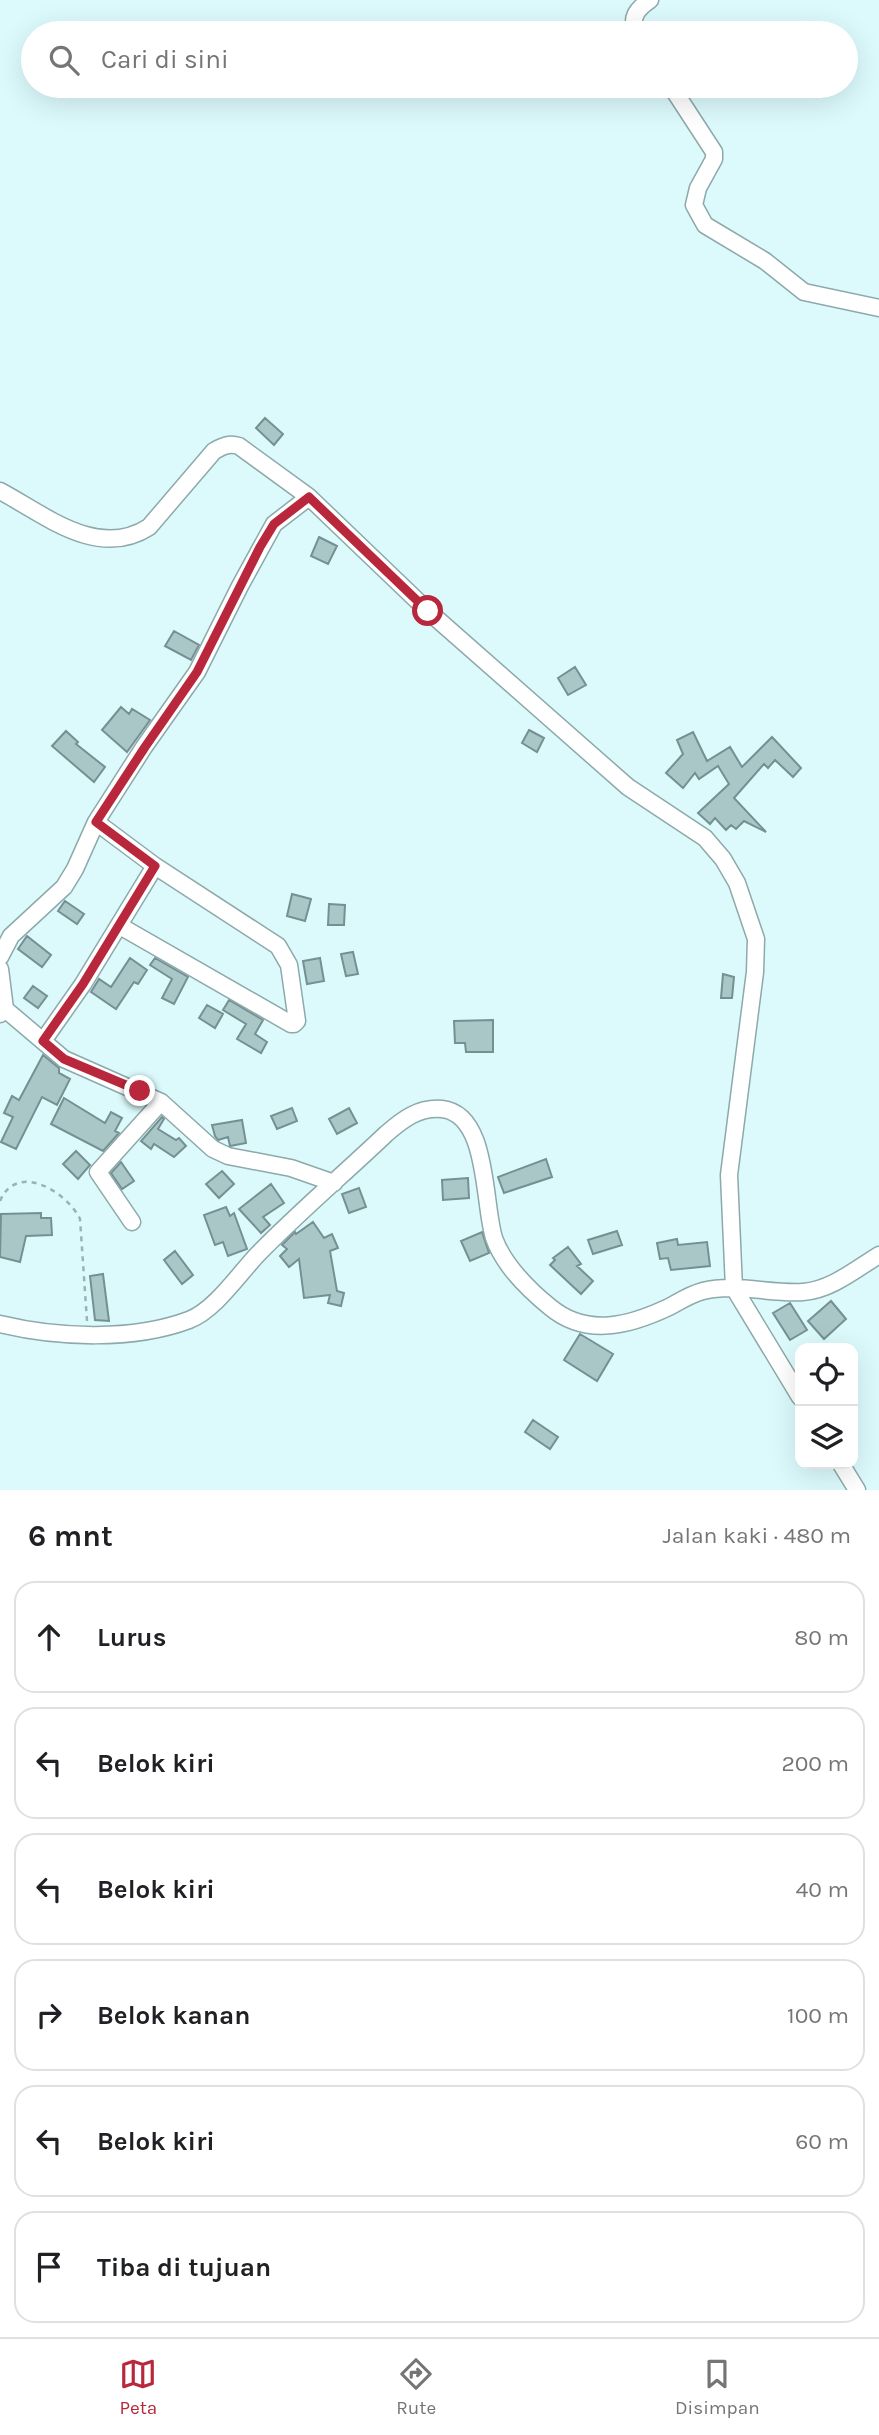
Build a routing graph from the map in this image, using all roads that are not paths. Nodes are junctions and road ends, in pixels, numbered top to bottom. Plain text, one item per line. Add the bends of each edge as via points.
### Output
1 (650, 0) edge
2 (634, 21) edge
3 (679, 98) edge
4 (879, 308) edge
5 (0, 491) edge
6 (309, 497) junction
7 (96, 822) junction
8 (155, 866) junction
9 (120, 926) junction
10 (0, 957) edge
11 (0, 969) edge
12 (2, 1012) edge
13 (43, 1041) junction
14 (161, 1102) junction
15 (334, 1183) junction
16 (132, 1222) dead end
17 (879, 1255) edge
18 (734, 1288) junction
19 (0, 1324) edge
20 (795, 1389) edge
21 (844, 1469) edge
22 (858, 1490) edge

1 - 2 street
3 - 4 street via 714,152 694,205 705,225 765,261 804,292
5 - 6 street via 83,536 104,540 149,527 214,451 232,444
6 - 7 street via 274,524 197,672
6 - 18 street via 428,611 619,779 705,838 737,883 756,939 729,1175
7 - 8 street
7 - 10 street via 64,887 11,936
8 - 9 street
8 - 9 street via 278,946 289,965 297,1021 291,1024
9 - 13 street
11 - 12 street
12 - 13 street
13 - 14 street via 64,1059
14 - 15 street via 204,1143 228,1156 291,1168
14 - 16 street via 99,1172
15 - 18 street via 405,1117 429,1108 449,1110 463,1119 477,1140 495,1238 509,1264 552,1310 576,1322 622,1326 703,1291
15 - 19 street via 192,1319 88,1335 43,1333
17 - 18 street via 815,1290
18 - 20 street
21 - 22 street

